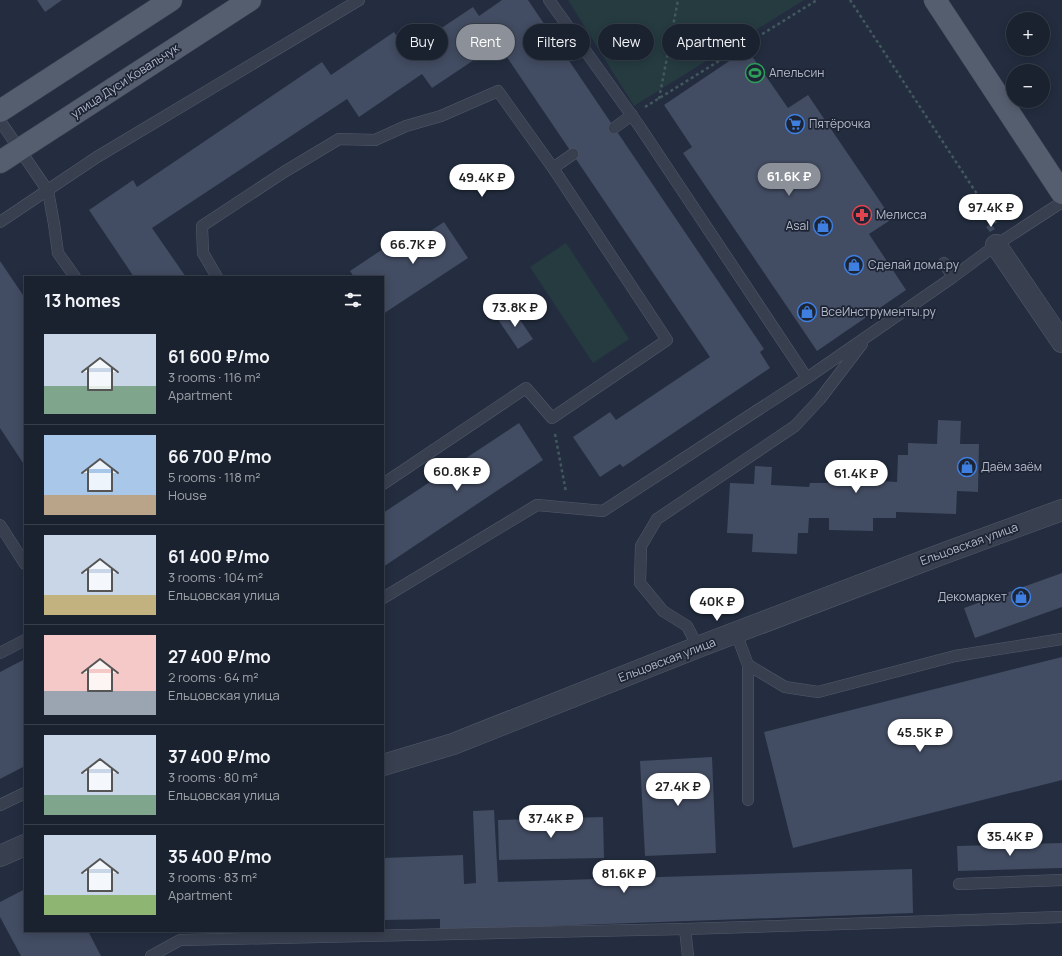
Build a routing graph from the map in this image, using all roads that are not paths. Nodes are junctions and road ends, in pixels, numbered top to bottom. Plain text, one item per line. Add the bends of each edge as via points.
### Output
1 (171, 0) edge
2 (250, 0) edge
3 (359, 0) edge
4 (549, 0) edge
5 (935, 0) edge
6 (0, 111) edge
7 (632, 115) junction
8 (0, 121) edge
9 (614, 128) dead end
10 (19, 149) junction
11 (573, 154) dead end
12 (0, 162) edge
13 (553, 168) junction
14 (48, 191) junction
15 (1062, 193) edge
16 (1062, 202) edge
17 (0, 222) edge
18 (1001, 242) junction
19 (944, 263) dead end
20 (74, 276) edge
21 (216, 276) edge
22 (953, 277) junction
23 (868, 336) junction
24 (1062, 342) edge
25 (808, 378) junction
26 (384, 483) edge
27 (1062, 510) edge
28 (0, 525) edge
29 (24, 562) edge
30 (384, 597) edge
31 (736, 633) junction
32 (1062, 639) edge
33 (24, 641) edge
34 (698, 647) junction
35 (0, 653) edge
36 (748, 665) junction
37 (384, 765) edge
38 (24, 794) edge
39 (748, 800) dead end
40 (0, 806) edge
41 (24, 846) edge
42 (0, 856) edge
43 (1062, 880) edge
44 (959, 884) dead end
45 (1062, 917) edge
46 (685, 929) junction
47 (202, 935) edge
48 (151, 956) edge
49 (688, 956) edge

1 - 6 main road
2 - 10 main road, улица Дуси Ковальчук
3 - 14 lane via 97,157
4 - 7 lane
5 - 15 main road
7 - 9 lane
7 - 25 lane
8 - 10 lane
10 - 12 main road, улица Дуси Ковальчук
10 - 14 lane
11 - 13 lane
13 - 21 lane via 498,91 441,116 406,126 375,140 339,139 202,226 203,253
13 - 26 lane via 667,340 552,418 526,388
14 - 17 lane
14 - 20 lane via 58,253
16 - 18 lane
18 - 22 lane
18 - 24 street
19 - 22 lane
22 - 23 lane
23 - 25 lane
23 - 34 lane via 820,399 795,426 657,519 641,546 640,582 663,611 687,626
25 - 30 lane via 603,511 536,505
27 - 31 street, Ельцовская улица
28 - 29 lane
31 - 34 street, Ельцовская улица
31 - 36 lane
32 - 36 lane via 956,656 818,692 785,687
33 - 35 lane
34 - 37 street, Ельцовская улица via 453,744
36 - 39 lane
38 - 40 lane
41 - 42 street
43 - 44 lane
45 - 46 lane
46 - 47 lane
46 - 49 lane
47 - 48 lane via 180,940

